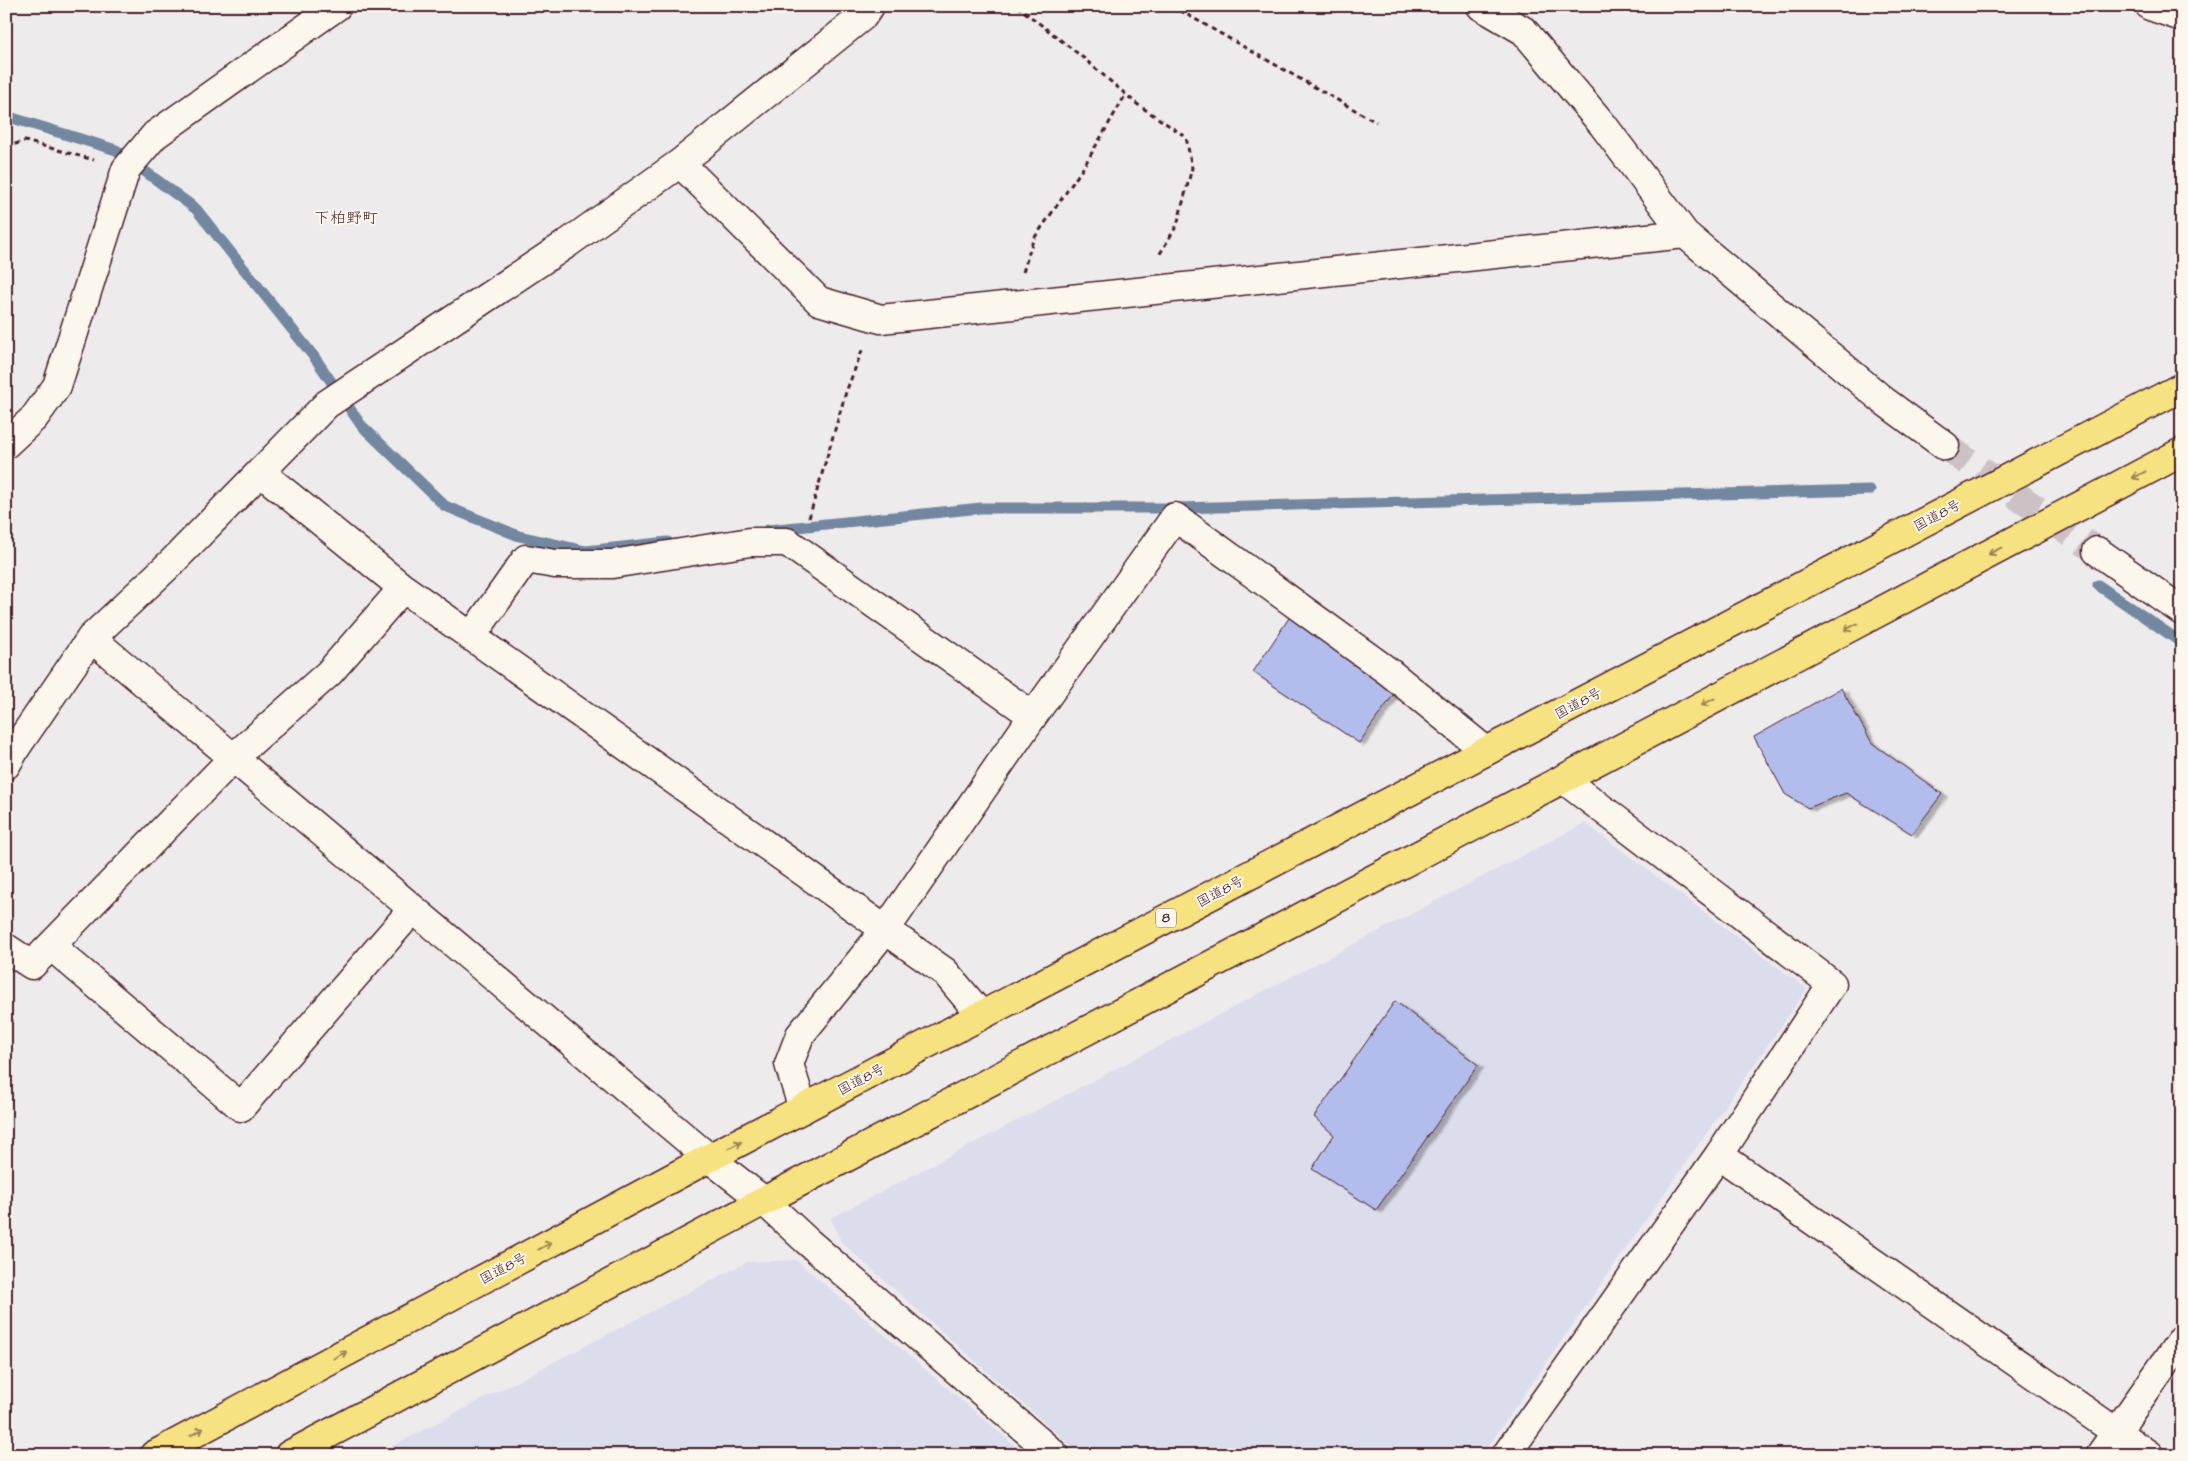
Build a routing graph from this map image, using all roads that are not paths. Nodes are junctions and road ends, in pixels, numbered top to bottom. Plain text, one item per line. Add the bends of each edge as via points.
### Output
1 (337, 6) edge
2 (870, 6) edge
3 (1481, 6) edge
4 (2150, 6) edge
5 (2182, 16) edge
6 (680, 163) junction
7 (1685, 234) junction
8 (2182, 387) edge
9 (6, 444) edge
10 (1945, 446) tunnel mouth
11 (2182, 452) edge
12 (260, 472) junction
13 (2097, 551) tunnel mouth
14 (403, 588) junction
15 (2182, 611) edge
16 (471, 636) junction
17 (91, 638) junction
18 (1033, 716) junction
19 (1486, 751) junction
20 (233, 758) junction
21 (6, 766) edge
22 (1563, 779) junction
23 (413, 909) junction
24 (886, 929) junction
25 (51, 946) junction
26 (6, 948) edge
27 (981, 1016) junction
28 (803, 1109) junction
29 (1719, 1156) junction
30 (709, 1158) junction
31 (764, 1201) junction
32 (2182, 1339) edge
33 (2116, 1432) junction
34 (154, 1455) edge
35 (289, 1455) edge
36 (1055, 1455) edge
37 (1506, 1455) edge
38 (2100, 1455) edge
39 (2150, 1455) edge

1 - 9 street via 155,135 126,169 57,386 34,418
2 - 6 street via 862,16
3 - 7 street via 1524,31 1603,125
4 - 5 street
6 - 7 street via 819,301 881,319
6 - 12 street via 560,248 327,404
7 - 10 street via 1884,401
8 - 19 highway, 国道8号 / 8
11 -> 22 highway
12 - 14 street
12 - 17 street via 172,562
13 - 15 street
14 - 16 street
14 - 20 street via 329,674
16 - 18 street via 526,559 555,564 612,564 750,542 786,542
16 - 24 street
17 - 20 street
17 - 21 street
18 - 19 street via 1175,517 1389,672
18 - 24 street
19 - 27 highway, 国道8号 / 8
20 - 23 street
20 - 25 street
22 - 29 street via 1832,984
22 - 31 highway
23 - 25 street via 242,1107
23 - 30 street
24 - 27 street via 945,972
24 - 28 street via 800,1034 789,1064
25 - 26 street via 32,965
27 - 28 highway, 国道8号 / 8
30 -> 28 highway, 国道8号 / 8
29 - 33 street
29 - 37 street
30 - 31 street
34 -> 30 highway, 国道8号 / 8
31 - 35 highway
31 - 36 street
32 - 33 street
33 - 38 street
33 - 39 street

